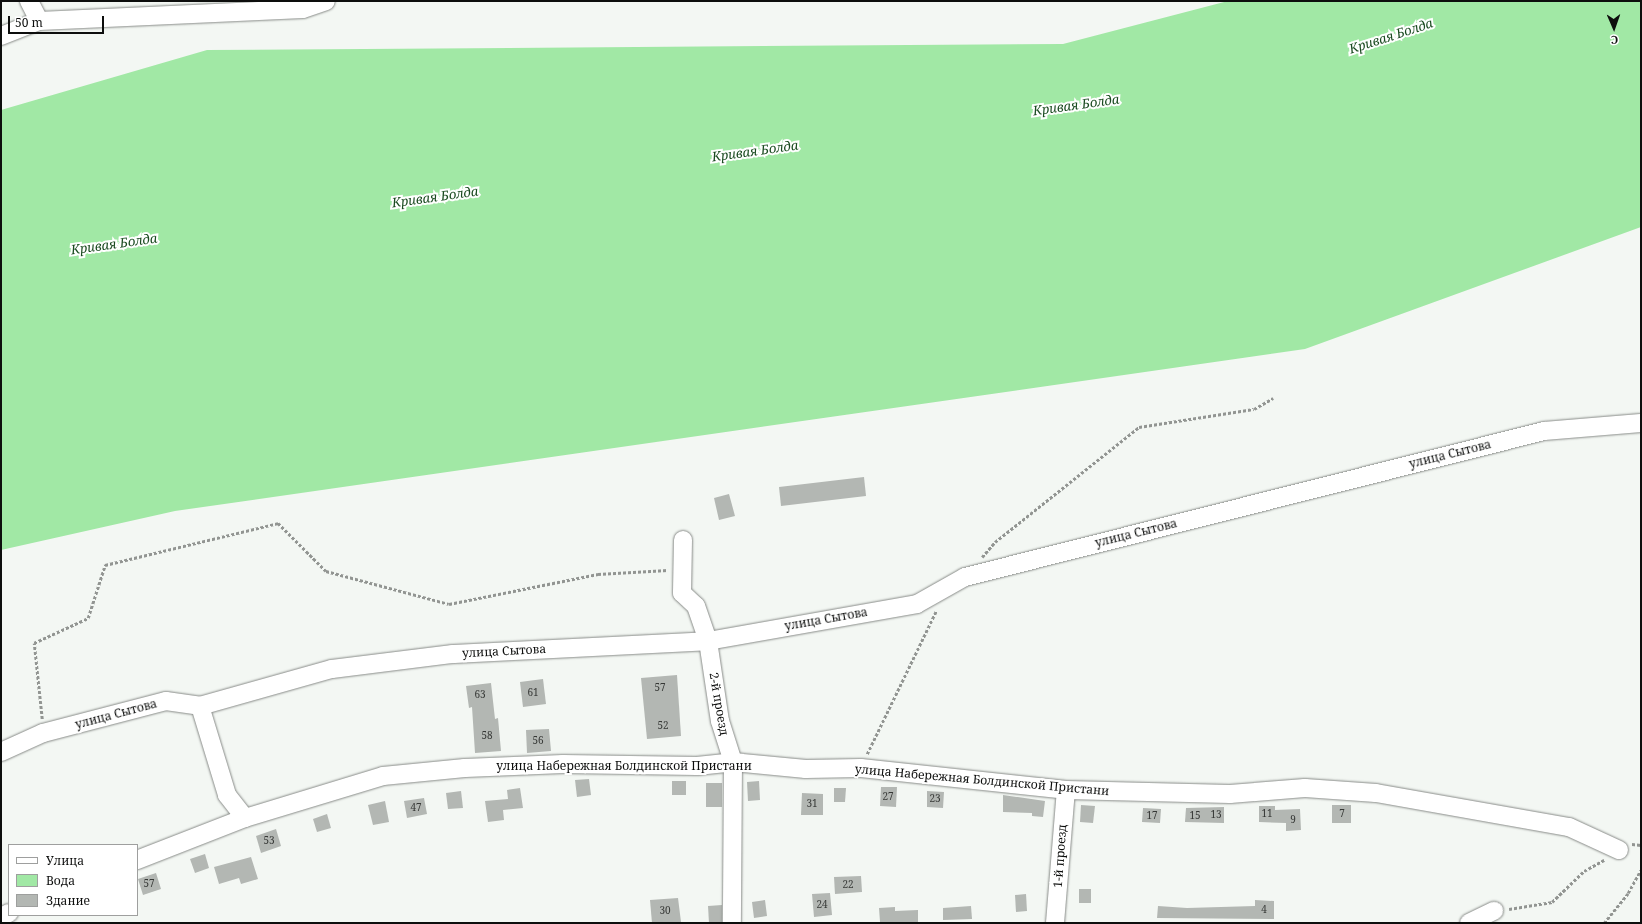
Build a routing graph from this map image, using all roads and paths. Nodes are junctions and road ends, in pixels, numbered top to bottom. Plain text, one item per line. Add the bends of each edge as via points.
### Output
1 (29, 1) edge
2 (326, 1) edge
3 (39, 22) junction
4 (1, 36) edge
5 (1641, 424) edge
6 (683, 540) dead end
7 (682, 569) junction
8 (708, 641) junction
9 (200, 706) junction
10 (43, 733) junction
11 (1, 752) edge
12 (732, 762) junction
13 (1066, 790) junction
14 (245, 818) junction
15 (1641, 844) edge
16 (1619, 850) junction
17 (138, 860) edge
18 (1641, 870) edge
19 (1494, 911) joint
20 (732, 923) edge
21 (1055, 923) edge
22 (1469, 923) edge
23 (1604, 923) edge

1 - 3 street
2 - 3 street via 303,9
3 - 4 street
5 - 8 street, улица Сытова via 1544,431 965,577 916,604
6 - 7 street, 2-й проезд
7 - 8 street, 2-й проезд via 682,593 696,606
7 - 10 path via 598,574 449,604 326,571 278,522 105,565 88,618 34,643
8 - 9 street, улица Сытова via 453,654 332,669
8 - 12 street, 2-й проезд via 720,721
9 - 10 street, улица Сытова via 166,700
9 - 14 street via 227,795
10 - 11 street, улица Сытова
12 - 13 street, улица Набережная Болдинской Пристани via 806,769 861,768
12 - 14 street, улица Набережная Болдинской Пристани via 697,766 563,764 473,767 383,776
12 - 20 street, 2-й проезд
13 - 16 street, улица Набережная Болдинской Пристани via 1230,794 1305,788 1376,793 1569,827
13 - 21 street, 1-й проезд
14 - 17 street, улица Набережная Болдинской Пристани
15 - 16 path via 1629,844
16 - 19 path via 1584,871 1552,902
18 - 23 path via 1628,893
19 - 22 street

